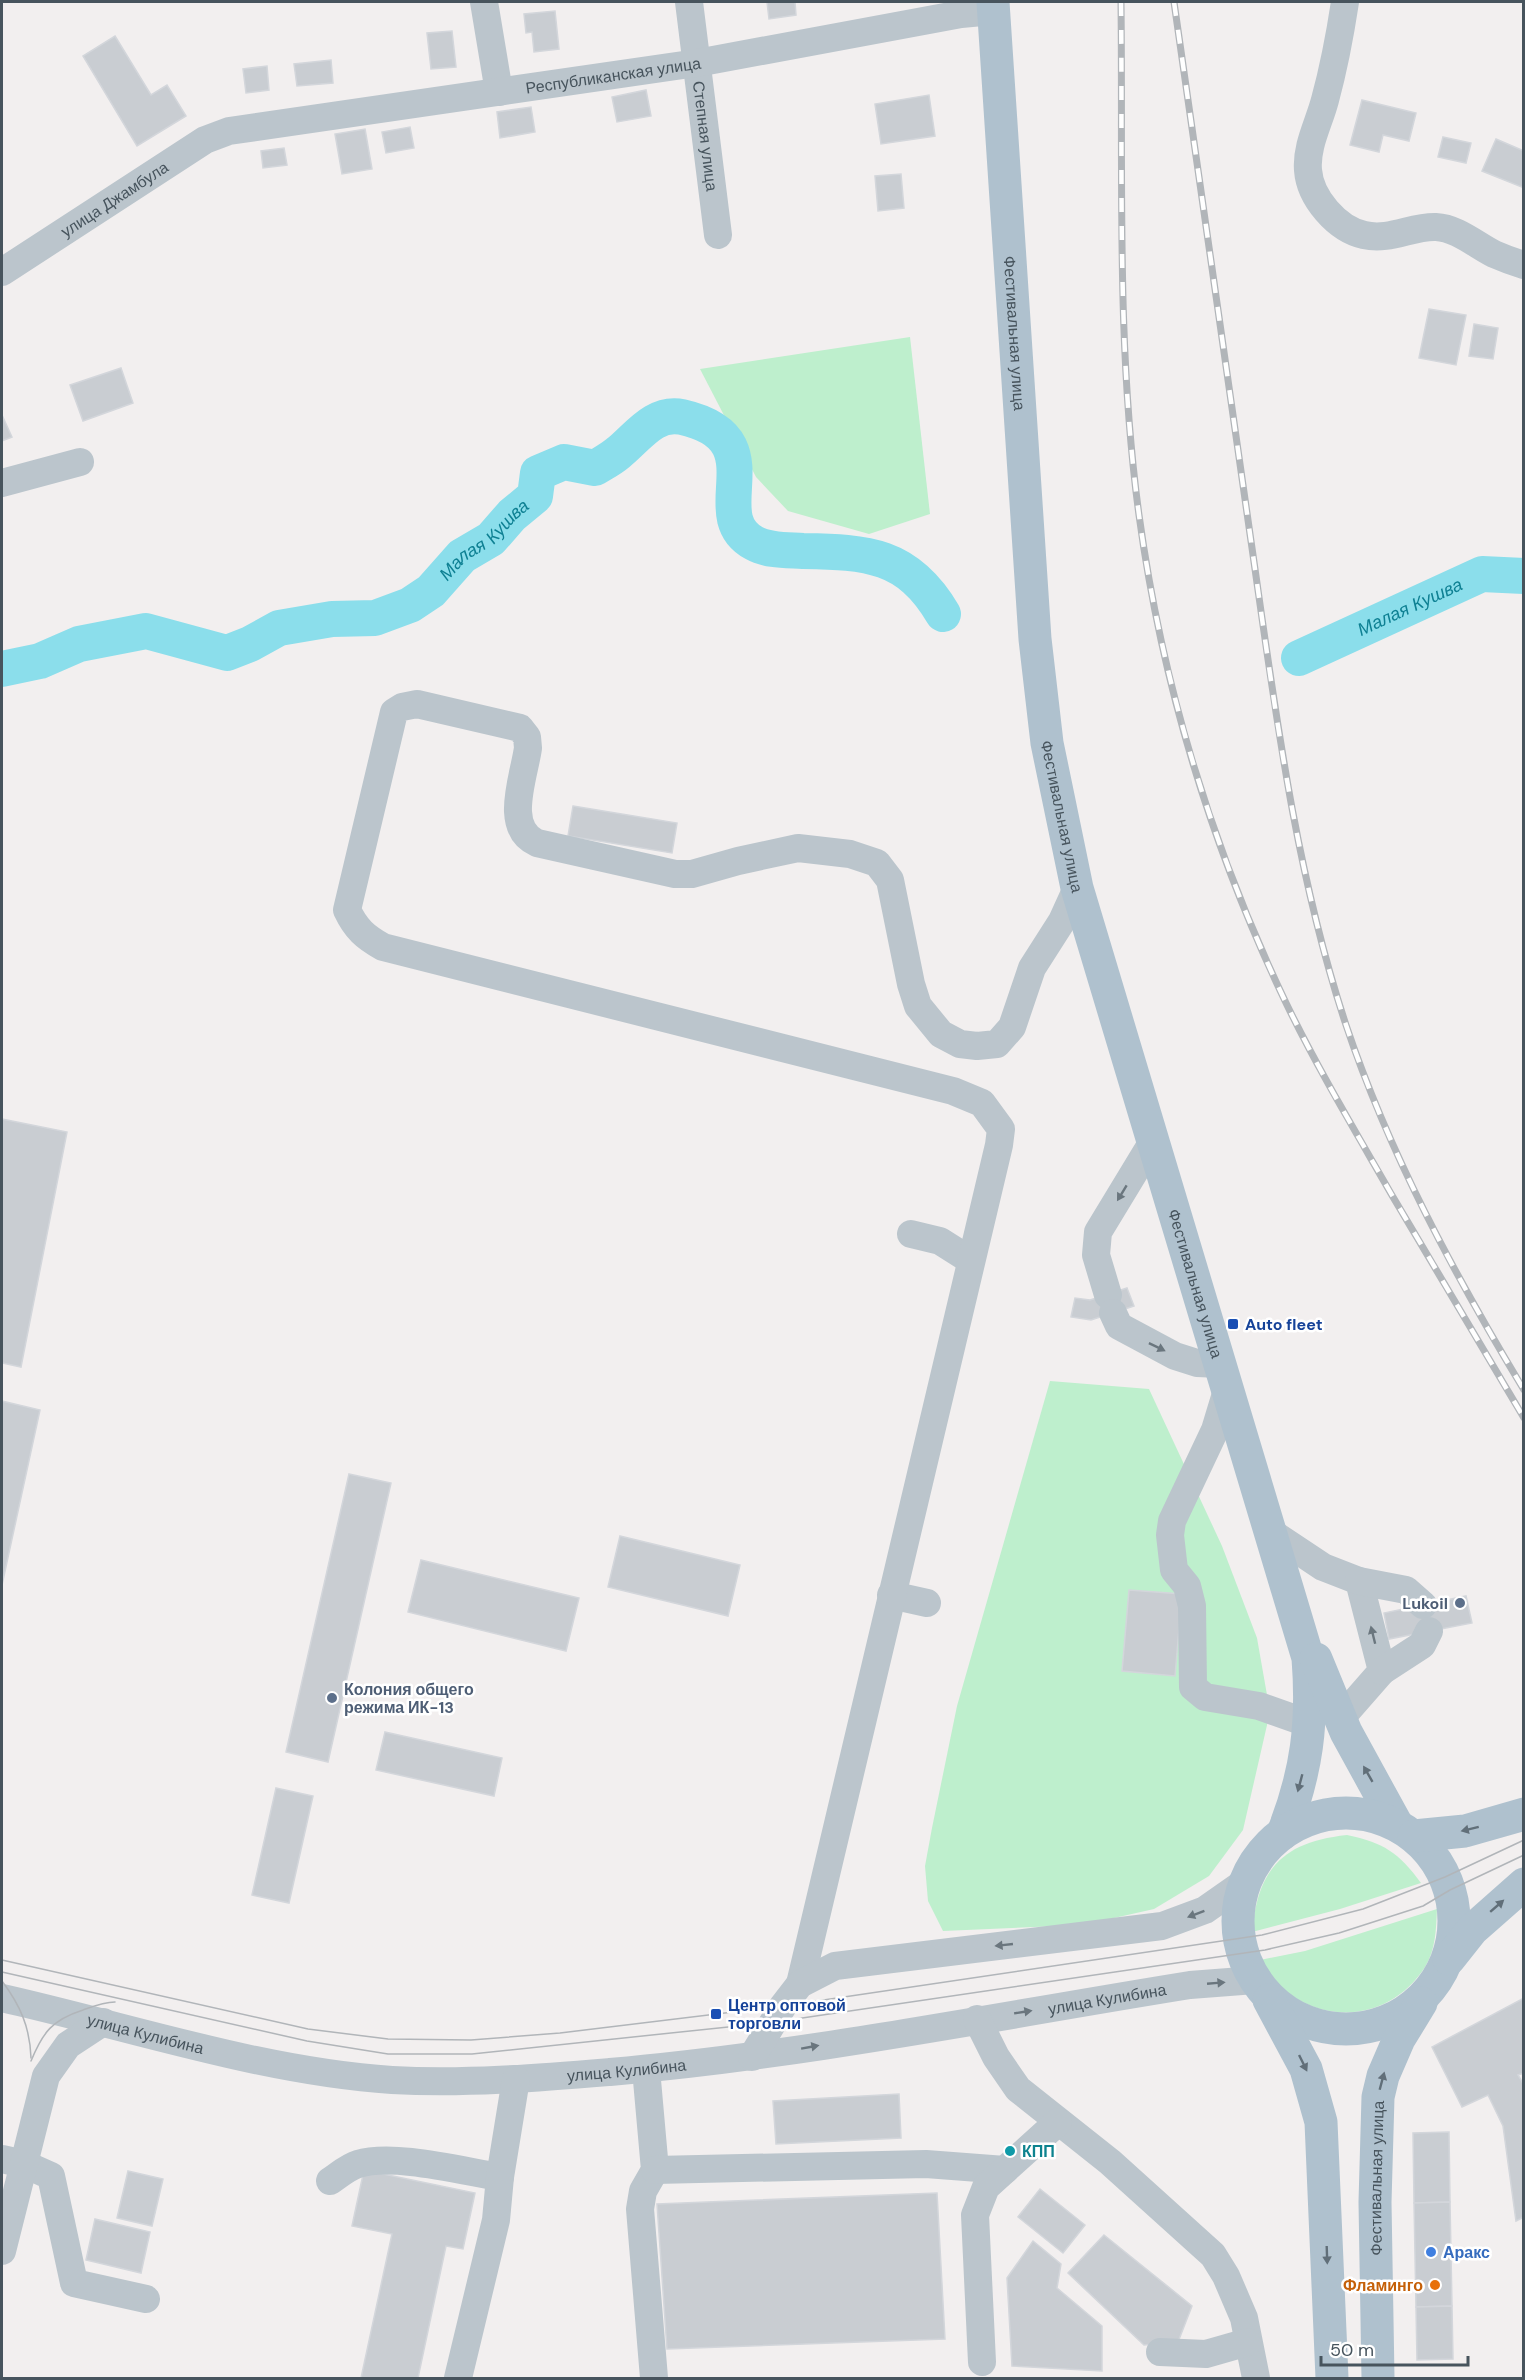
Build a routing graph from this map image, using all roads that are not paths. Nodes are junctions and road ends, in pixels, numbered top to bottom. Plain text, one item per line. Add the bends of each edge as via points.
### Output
1 (484, 2) edge
2 (689, 2) edge
3 (1345, 2) edge
4 (993, 6) edge
5 (697, 63) junction
6 (499, 92) junction
7 (229, 131) joint
8 (718, 235) dead end
9 (1524, 266) edge
10 (2, 272) edge
11 (80, 462) dead end
12 (2, 483) edge
13 (1077, 888) junction
14 (1152, 1143) junction
15 (911, 1234) dead end
16 (970, 1260) junction
17 (1224, 1376) junction
18 (1272, 1533) junction
19 (1359, 1581) junction
20 (891, 1595) junction
21 (927, 1603) dead end
22 (1382, 1671) junction
23 (1325, 1722) junction
24 (1524, 1814) edge
25 (1406, 1830) junction
26 (1283, 1833) junction
27 (1245, 1882) junction
28 (1524, 1884) edge
29 (1446, 1962) junction
30 (800, 1984) junction
31 (1260, 1986) junction
32 (1428, 1992) junction
33 (2, 1998) edge
34 (977, 2019) junction
35 (104, 2022) junction
36 (752, 2056) junction
37 (646, 2069) junction
38 (516, 2079) junction
39 (1058, 2122) junction
40 (13, 2162) edge
41 (655, 2170) junction
42 (1005, 2170) junction
43 (500, 2177) junction
44 (330, 2181) dead end
45 (2, 2251) edge
46 (146, 2300) dead end
47 (1248, 2342) junction
48 (1160, 2352) dead end
49 (982, 2362) dead end
50 (458, 2379) edge
51 (654, 2379) edge
52 (1256, 2379) edge
53 (1332, 2379) edge
54 (1378, 2379) edge

1 - 6 street
2 - 5 street, Степная улица
3 - 9 street via 1327,92 1310,146 1308,170 1315,195 1348,230 1366,236 1392,236 1436,227 1457,233
4 - 5 street, Республиканская улица
4 - 13 main road, Фестивальная улица via 1035,639 1047,743
5 - 6 street, Республиканская улица
5 - 8 street, Степная улица
6 - 7 street, Республиканская улица
7 - 10 street, улица Джамбула via 205,140
11 - 12 street
13 - 14 main road, Фестивальная улица
13 - 16 street via 1062,921 1032,968 1012,1027 1003,1040 989,1046 960,1044 941,1034 918,1006 890,880 877,863 850,854 798,848 692,874 675,874 537,843 520,830 517,814 528,747 520,728 417,704 394,712 347,910 364,936 383,947 971,1097 982,1103 1001,1129
14 - 17 main road, Фестивальная улица
14 -> 17 street via 1098,1232 1096,1255 1110,1304 1119,1326 1175,1356
15 - 16 street via 940,1241
16 - 20 street
17 - 18 main road, Фестивальная улица
17 - 23 street via 1215,1430 1172,1521 1170,1535 1174,1570 1187,1586 1192,1606 1193,1687 1204,1697
18 - 19 street via 1323,1567
18 - 23 main road, Фестивальная улица
22 -> 19 street
19 - 22 street via 1406,1590 1426,1618 1422,1645
20 - 21 street
20 - 30 street
22 - 23 street
25 -> 23 main road, Фестивальная улица
23 -> 26 main road, Фестивальная улица via 1307,1757
24 -> 25 main road via 1465,1831
25 - 26 main road via 1363,1814 1338,1813 1304,1821
25 - 29 main road, Фестивальная улица via 1433,1856 1450,1890 1454,1924
26 - 27 main road via 1262,1852
27 -> 30 street via 1205,1910 1162,1926 835,1966
27 - 31 main road via 1238,1926 1243,1953
29 -> 28 main road via 1472,1930
29 - 32 main road, Фестивальная улица
30 - 36 street
31 - 32 main road via 1287,2012 1312,2024 1350,2029 1394,2018
34 -> 31 street, улица Кулибина via 1190,1985
31 -> 53 main road via 1306,2069 1321,2122
54 -> 32 main road, Фестивальная улица via 1378,2097 1399,2039
33 - 35 street, улица Кулибина
36 -> 34 street, улица Кулибина
34 - 39 street via 996,2058 1018,2089
35 - 38 street, улица Кулибина via 256,2059 338,2074 443,2082
35 - 40 street via 68,2045 46,2076
36 - 37 street, улица Кулибина
37 - 38 street, улица Кулибина
37 - 41 street
38 - 43 street
39 - 42 street
39 - 47 street via 1110,2162 1213,2255 1236,2298
40 - 45 street
40 - 46 street via 51,2176 74,2283
41 - 42 street via 926,2164
41 - 51 street via 643,2191 640,2209
42 - 49 street via 981,2194 975,2215
43 - 44 street via 373,2160 355,2164
43 - 50 street via 496,2220
47 - 48 street via 1206,2354
47 - 52 street

